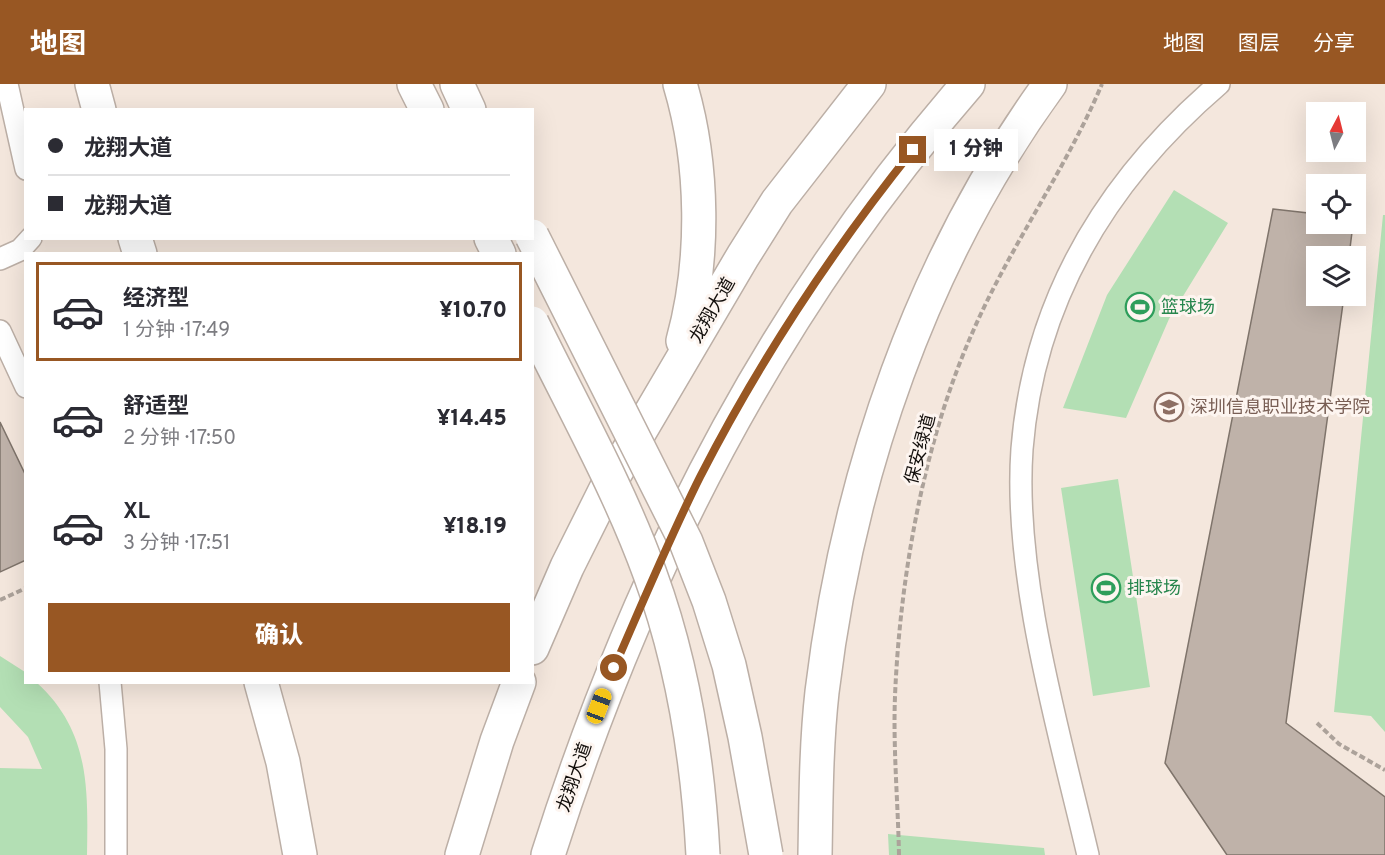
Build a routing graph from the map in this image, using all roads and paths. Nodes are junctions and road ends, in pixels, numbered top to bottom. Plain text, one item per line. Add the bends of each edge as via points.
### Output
1 (7, 84) edge
2 (92, 84) edge
3 (414, 84) edge
4 (457, 84) edge
5 (680, 84) edge
6 (869, 84) edge
7 (968, 84) edge
8 (1050, 84) edge
9 (1102, 84) edge
10 (1219, 84) edge
11 (98, 108) edge
12 (426, 108) edge
13 (468, 108) edge
14 (24, 160) edge
15 (29, 240) edge
16 (534, 240) edge
17 (0, 259) edge
18 (534, 327) edge
19 (0, 331) edge
20 (24, 383) edge
21 (670, 383) junction
22 (24, 589) edge
23 (0, 600) edge
24 (534, 643) edge
25 (110, 684) edge
26 (262, 684) edge
27 (518, 684) edge
28 (1317, 723) dead end
29 (1385, 770) edge
30 (116, 855) edge
31 (300, 855) edge
32 (462, 855) edge
33 (548, 855) edge
34 (703, 855) edge
35 (766, 855) edge
36 (815, 855) edge
37 (899, 855) edge
38 (1088, 855) edge

1 - 14 street
2 - 11 main road
3 - 12 main road
4 - 13 main road
5 - 21 main road via 692,142 696,241 687,325
6 - 21 main road, 龙翔大道 via 777,202
7 - 33 main road, 龙翔大道 via 899,167 809,293 701,477 614,668
8 - 36 main road via 1012,142 944,266 911,335 882,416 855,509 822,693
9 - 37 path, 保安绿道 via 973,331 940,422 919,507 896,684
10 - 38 street via 1170,128 1129,174 1091,229 1065,280 1029,392 1022,450 1029,578 1043,660
15 - 17 street
16 - 35 main road, bridge via 686,542 709,601 729,665
18 - 34 main road, bridge via 630,525 670,637 698,775
19 - 20 street
21 - 24 main road, 龙翔大道 via 606,489
22 - 23 path
25 - 30 street via 116,749
26 - 31 main road via 283,762
27 - 32 main road
28 - 29 path via 1339,744

